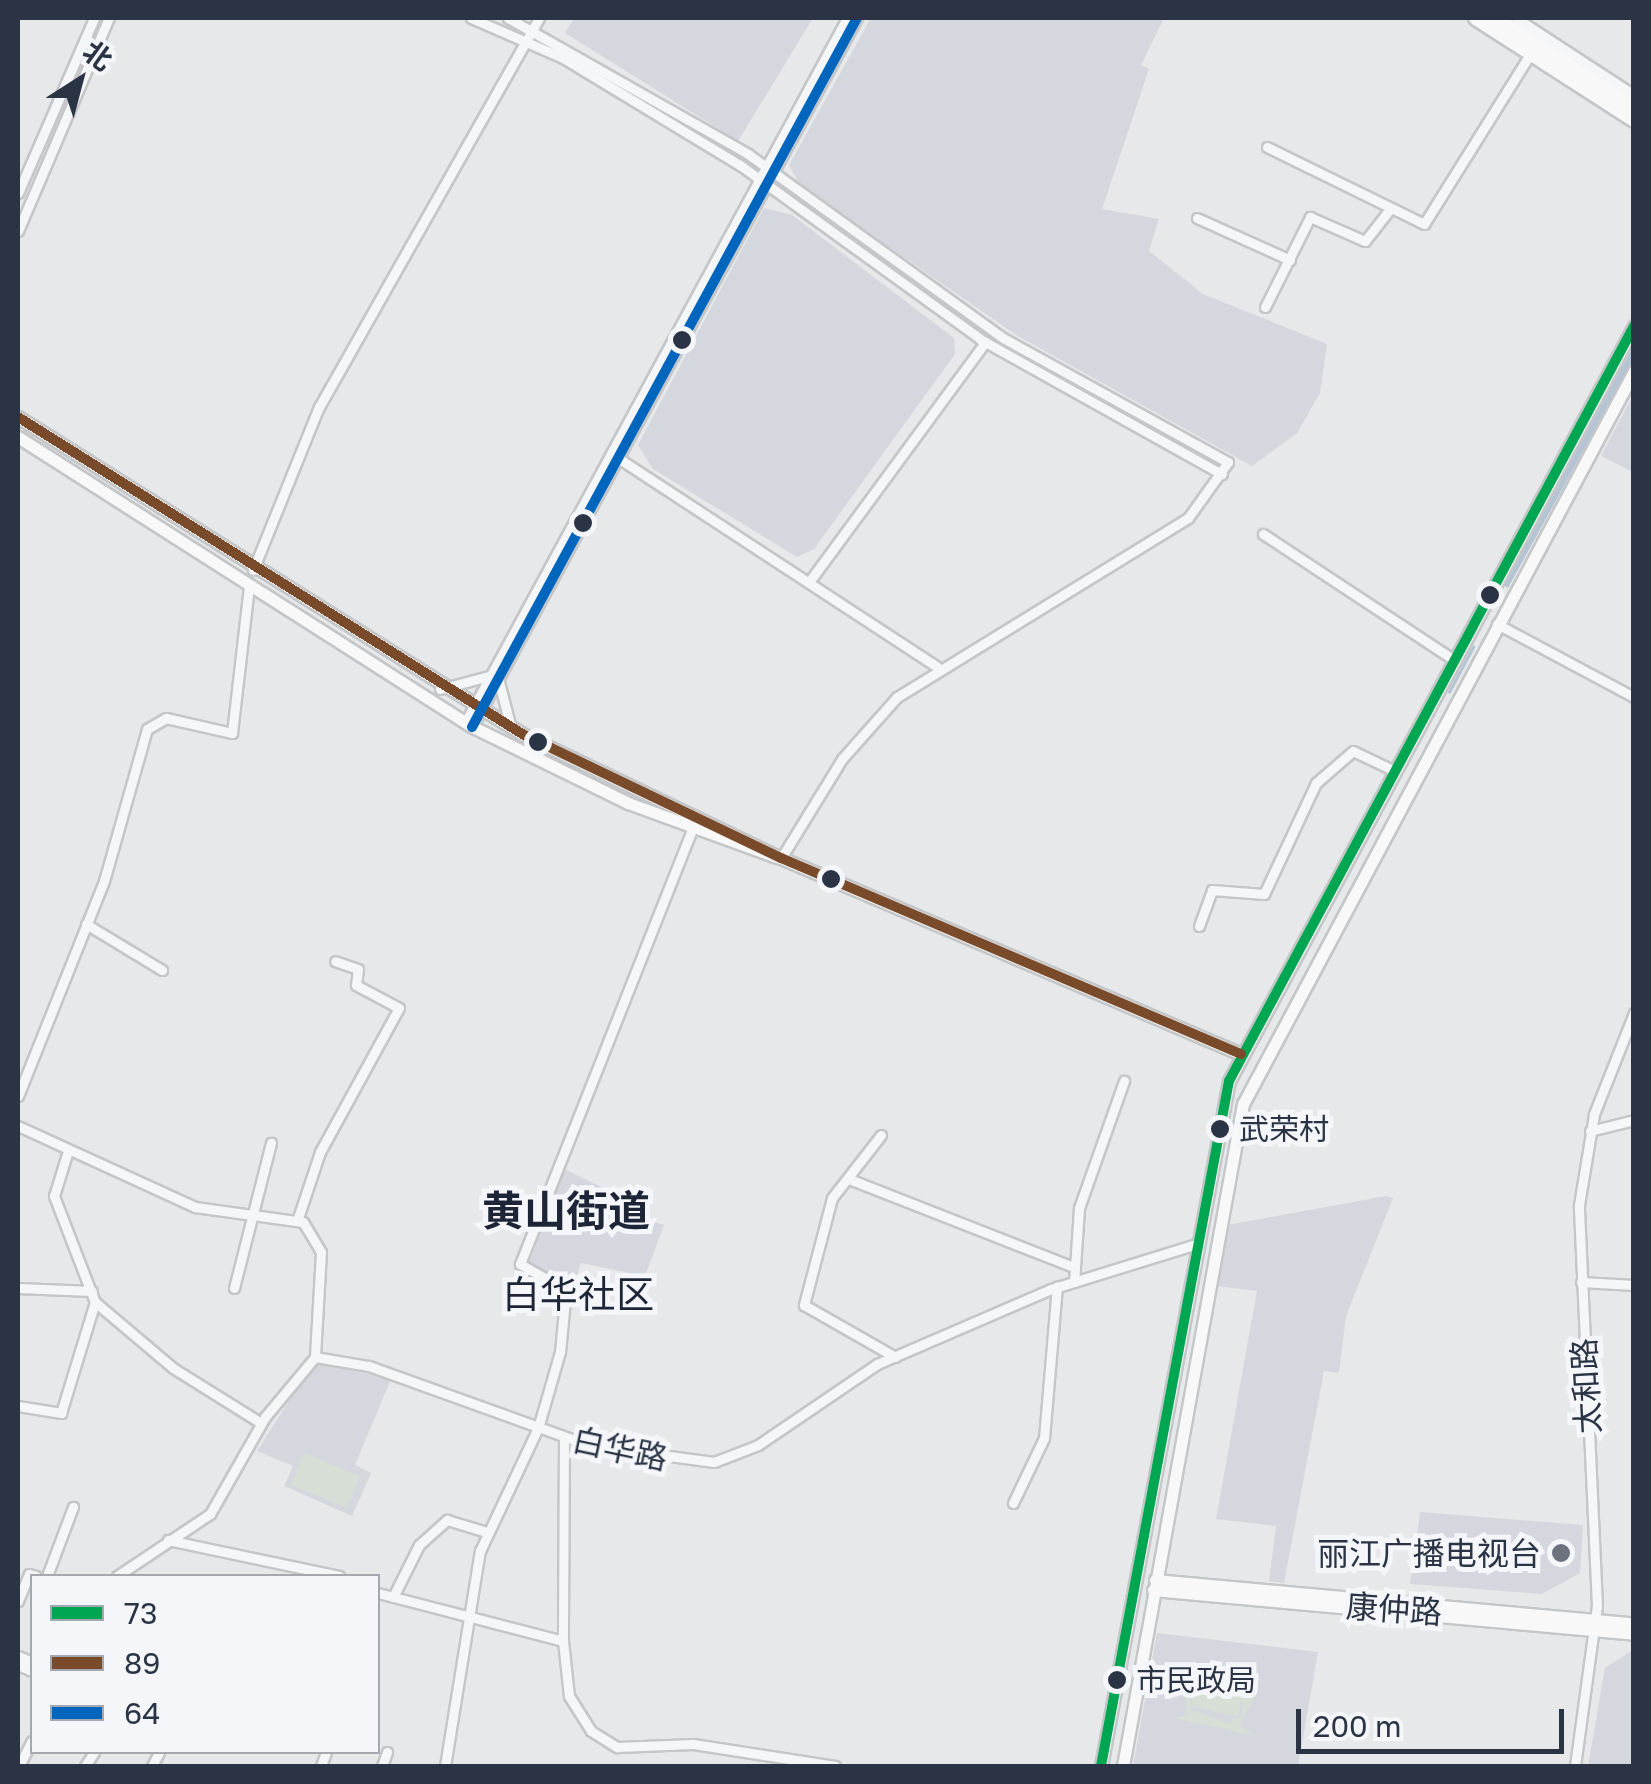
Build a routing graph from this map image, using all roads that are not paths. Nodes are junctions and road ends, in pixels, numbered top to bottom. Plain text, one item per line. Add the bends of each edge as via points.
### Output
1 (94, 18) edge
2 (110, 18) edge
3 (471, 18) edge
4 (508, 18) edge
5 (539, 18) edge
6 (848, 18) edge
7 (858, 18) edge
8 (1476, 18) edge
9 (1495, 18) edge
10 (1516, 18) edge
11 (531, 28) junction
12 (523, 39) junction
13 (1531, 53) junction
14 (1634, 94) edge
15 (1634, 108) edge
16 (1634, 120) edge
17 (1267, 147) dead end
18 (770, 170) junction
19 (763, 182) junction
20 (18, 193) edge
21 (1390, 209) junction
22 (1196, 218) dead end
23 (18, 231) edge
24 (1290, 260) junction
25 (1265, 307) dead end
26 (1634, 326) edge
27 (986, 342) junction
28 (1634, 371) edge
29 (18, 417) edge
30 (18, 437) edge
31 (618, 458) junction
32 (1222, 474) junction
33 (1263, 534) dead end
34 (253, 570) junction
35 (809, 582) junction
36 (248, 586) junction
37 (1497, 624) junction
38 (1454, 660) junction
39 (938, 667) junction
40 (495, 676) junction
41 (440, 690) junction
42 (1634, 696) edge
43 (476, 710) junction
44 (469, 725) junction
45 (519, 733) junction
46 (1395, 771) junction
47 (692, 830) junction
48 (781, 858) junction
49 (86, 924) junction
50 (1198, 926) dead end
51 (335, 961) dead end
52 (162, 970) dead end
53 (1634, 1012) edge
54 (1241, 1054) junction
55 (1124, 1082) dead end
56 (18, 1096) edge
57 (1634, 1120) edge
58 (18, 1126) edge
59 (1590, 1131) junction
60 (881, 1135) dead end
61 (271, 1143) dead end
62 (66, 1154) junction
63 (849, 1179) junction
64 (251, 1213) junction
65 (298, 1218) junction
66 (1192, 1246) junction
67 (1070, 1266) junction
68 (1074, 1282) junction
69 (1581, 1282) junction
70 (1634, 1285) edge
71 (1058, 1287) junction
72 (18, 1288) edge
73 (234, 1288) dead end
74 (94, 1296) junction
75 (315, 1356) junction
76 (895, 1357) junction
77 (18, 1406) edge
78 (262, 1423) junction
79 (538, 1428) junction
80 (564, 1438) junction
81 (1013, 1502) dead end
82 (73, 1507) dead end
83 (487, 1532) junction
84 (168, 1540) junction
85 (30, 1574) edge
86 (48, 1574) edge
87 (120, 1574) edge
88 (330, 1574) edge
89 (1154, 1585) junction
90 (380, 1593) edge
91 (392, 1597) junction
92 (18, 1601) edge
93 (470, 1621) junction
94 (1596, 1623) junction
95 (1634, 1624) edge
96 (1634, 1634) edge
97 (562, 1641) junction
98 (387, 1752) dead end
99 (382, 1766) edge
100 (445, 1766) edge
101 (835, 1766) edge
102 (1101, 1766) edge
103 (1123, 1766) edge
104 (1575, 1766) edge

1 - 20 street
2 - 23 street
3 - 12 street
4 - 11 street
5 - 11 street
6 - 18 street
7 - 18 street
8 - 13 highway
9 - 15 highway
10 - 14 street
11 - 12 street
11 - 18 street
12 - 19 street
12 - 34 street via 319,407
13 - 16 highway
13 - 21 street via 1424,224
17 - 21 street
18 - 19 street
18 - 32 street via 1001,337 1228,462
19 - 27 street
19 - 31 street
19 - 40 street
21 - 24 street via 1365,241 1310,217
22 - 24 street
24 - 25 street
26 - 38 main road
27 - 32 street
27 - 35 street
28 - 37 main road
29 - 34 main road
30 - 36 main road
31 - 35 street
31 - 40 street
32 - 39 street via 1188,518
33 - 38 street
34 - 41 main road
35 - 39 street
36 - 44 main road
36 - 49 street via 232,733 166,718 150,726
37 - 42 street
37 - 89 main road via 1254,1075 1214,1247
38 - 46 main road
39 - 48 street via 852,744
40 - 41 street
40 - 43 street
40 - 45 street via 502,708
41 - 43 main road
43 - 44 street
43 - 45 main road
44 - 47 main road
45 - 48 main road
46 - 50 street via 1353,751 1316,783 1264,894 1212,890
46 - 54 main road
47 - 48 main road
47 - 79 street via 520,1264 568,1293
48 - 54 main road
49 - 52 street
49 - 56 street
51 - 65 street via 358,970 356,985 399,1008 320,1152
53 - 59 street, 太和路
54 - 66 main road via 1217,1116
55 - 67 street via 1089,1169
57 - 59 street
58 - 62 street
59 - 69 street, 太和路
60 - 63 street
61 - 64 street
62 - 64 street via 195,1207
62 - 74 street via 54,1196
63 - 67 street
63 - 76 street via 829,1205 804,1308
64 - 65 street
64 - 73 street
65 - 75 street via 321,1252
66 - 68 street, 白华路
66 - 102 main road
67 - 68 street
68 - 71 street, 白华路
69 - 70 street
69 - 94 street, 太和路
71 - 76 street, 白华路
71 - 81 street via 1044,1438
72 - 74 street
74 - 77 street via 61,1414
74 - 78 street via 173,1368
75 - 78 street
75 - 79 street, 白华路 via 369,1366
76 - 80 street, 白华路 via 724,1460 685,1463
78 - 84 street via 218,1505
79 - 80 street, 白华路
79 - 83 street
80 - 97 street
82 - 86 street
83 - 91 street via 447,1520 419,1545
83 - 93 street
84 - 87 street
84 - 88 street
85 - 92 street
89 - 94 main road, 康仲路
89 - 103 main road
90 - 91 street
91 - 93 street
93 - 97 street
93 - 100 street
94 - 95 main road, 康仲路
94 - 96 main road, 康仲路
94 - 104 street, 太和路
97 - 101 street via 570,1696 609,1744 713,1746
98 - 99 street

